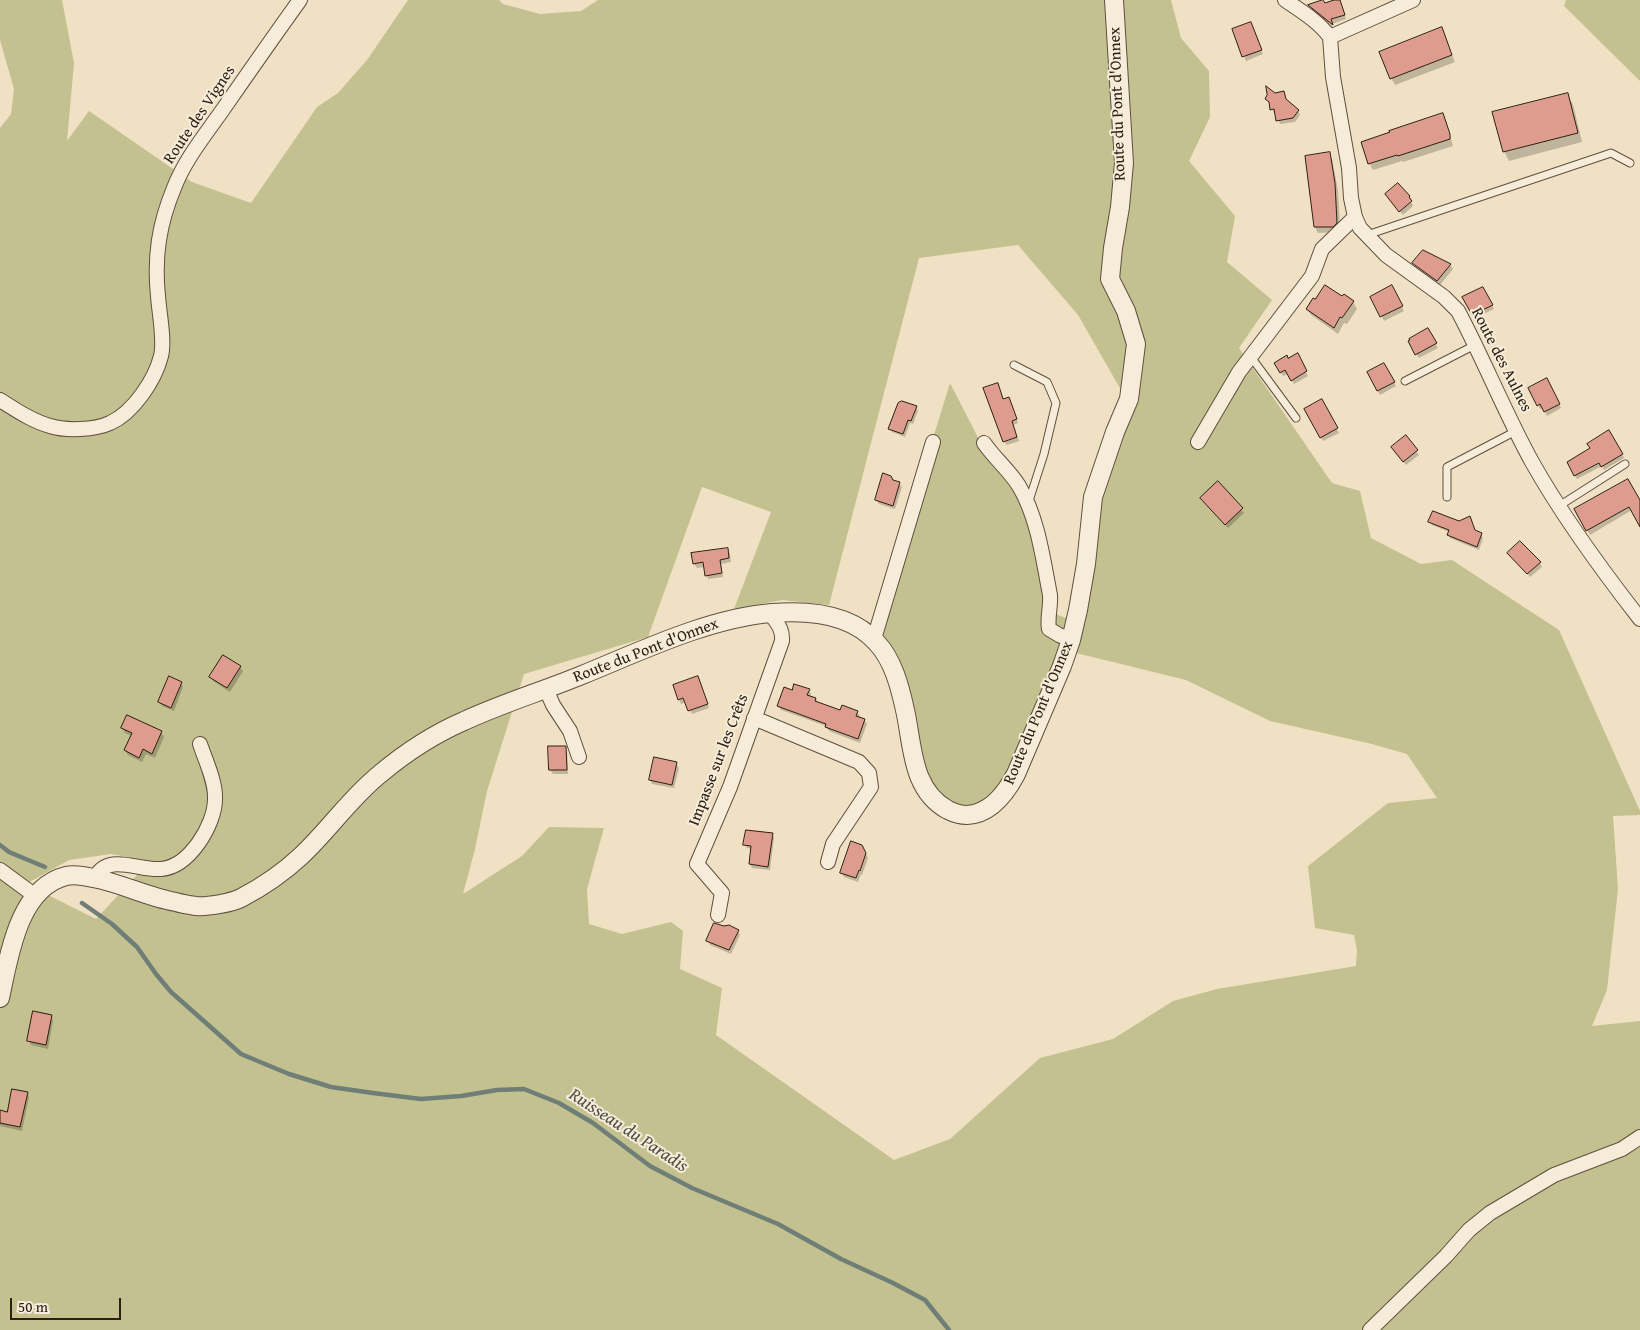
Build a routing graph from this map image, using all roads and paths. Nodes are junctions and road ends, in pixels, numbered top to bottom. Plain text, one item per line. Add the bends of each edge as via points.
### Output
1 (300, 0) edge
2 (1114, 0) edge
3 (1284, 0) edge
4 (1413, 0) edge
5 (1330, 37) junction
6 (1630, 163) dead end
7 (1355, 217) junction
8 (1366, 236) junction
9 (1475, 345) junction
10 (1251, 357) junction
11 (1014, 365) dead end
12 (1405, 381) dead end
13 (0, 400) edge
14 (1296, 418) dead end
15 (1517, 431) junction
16 (933, 442) dead end
17 (1198, 442) dead end
18 (984, 443) dead end
19 (1625, 464) dead end
20 (1447, 497) dead end
21 (1028, 504) junction
22 (1559, 506) junction
23 (770, 613) junction
24 (1640, 619) edge
25 (874, 639) junction
26 (1071, 640) junction
27 (546, 690) junction
28 (754, 718) junction
29 (200, 744) dead end
30 (579, 757) dead end
31 (828, 862) dead end
32 (0, 870) edge
33 (95, 878) junction
34 (34, 895) junction
35 (718, 915) dead end
36 (0, 998) edge
37 (1640, 1137) edge
38 (1370, 1330) edge

1 - 13 street, Route des Vignes via 194,150 174,188 158,239 156,281 162,354 148,386 119,418 109,424 87,428 50,426 29,418
2 - 26 street, Route du Pont d'Onnex via 1124,163 1110,279 1126,311 1136,344 1128,399 1093,497 1086,564
3 - 5 street via 1309,16
4 - 5 street
5 - 7 street, Route des Aulnes
6 - 8 lane via 1611,153
7 - 8 street, Route des Aulnes
7 - 10 street via 1322,249 1312,276
8 - 9 street, Route des Aulnes via 1386,255 1444,297 1458,311
9 - 12 lane
9 - 15 street, Route des Aulnes
10 - 14 lane
10 - 17 street
11 - 21 lane via 1046,382 1056,404
15 - 20 lane via 1447,467
15 - 22 street, Route des Aulnes
16 - 25 street
18 - 21 street via 1017,484
19 - 22 lane
21 - 26 street via 1050,595 1049,628
22 - 24 street, Route des Aulnes
23 - 25 street, Route du Pont d'Onnex via 828,615 854,623
23 - 27 street, Route du Pont d'Onnex via 722,622 672,639
23 - 28 street, Impasse sur les Crêts via 780,626 782,641
25 - 26 street, Route du Pont d'Onnex via 887,654 896,680 920,781 941,806 966,815 982,812 1008,788
27 - 30 street via 570,731
27 - 33 street, Route du Pont d'Onnex via 463,721 413,749 356,796 300,857 237,900 199,907 156,899
28 - 31 street via 860,762 868,774 871,787 834,844
28 - 35 street, Impasse sur les Crêts via 730,787 697,864 722,893
29 - 33 street via 216,799 204,836 190,854 163,869 108,865 99,870
32 - 34 street
33 - 34 street, Route du Pont d'Onnex via 69,875
34 - 36 street, Route du Pont d'Onnex via 18,926
37 - 38 street via 1622,1149 1554,1175 1490,1213

